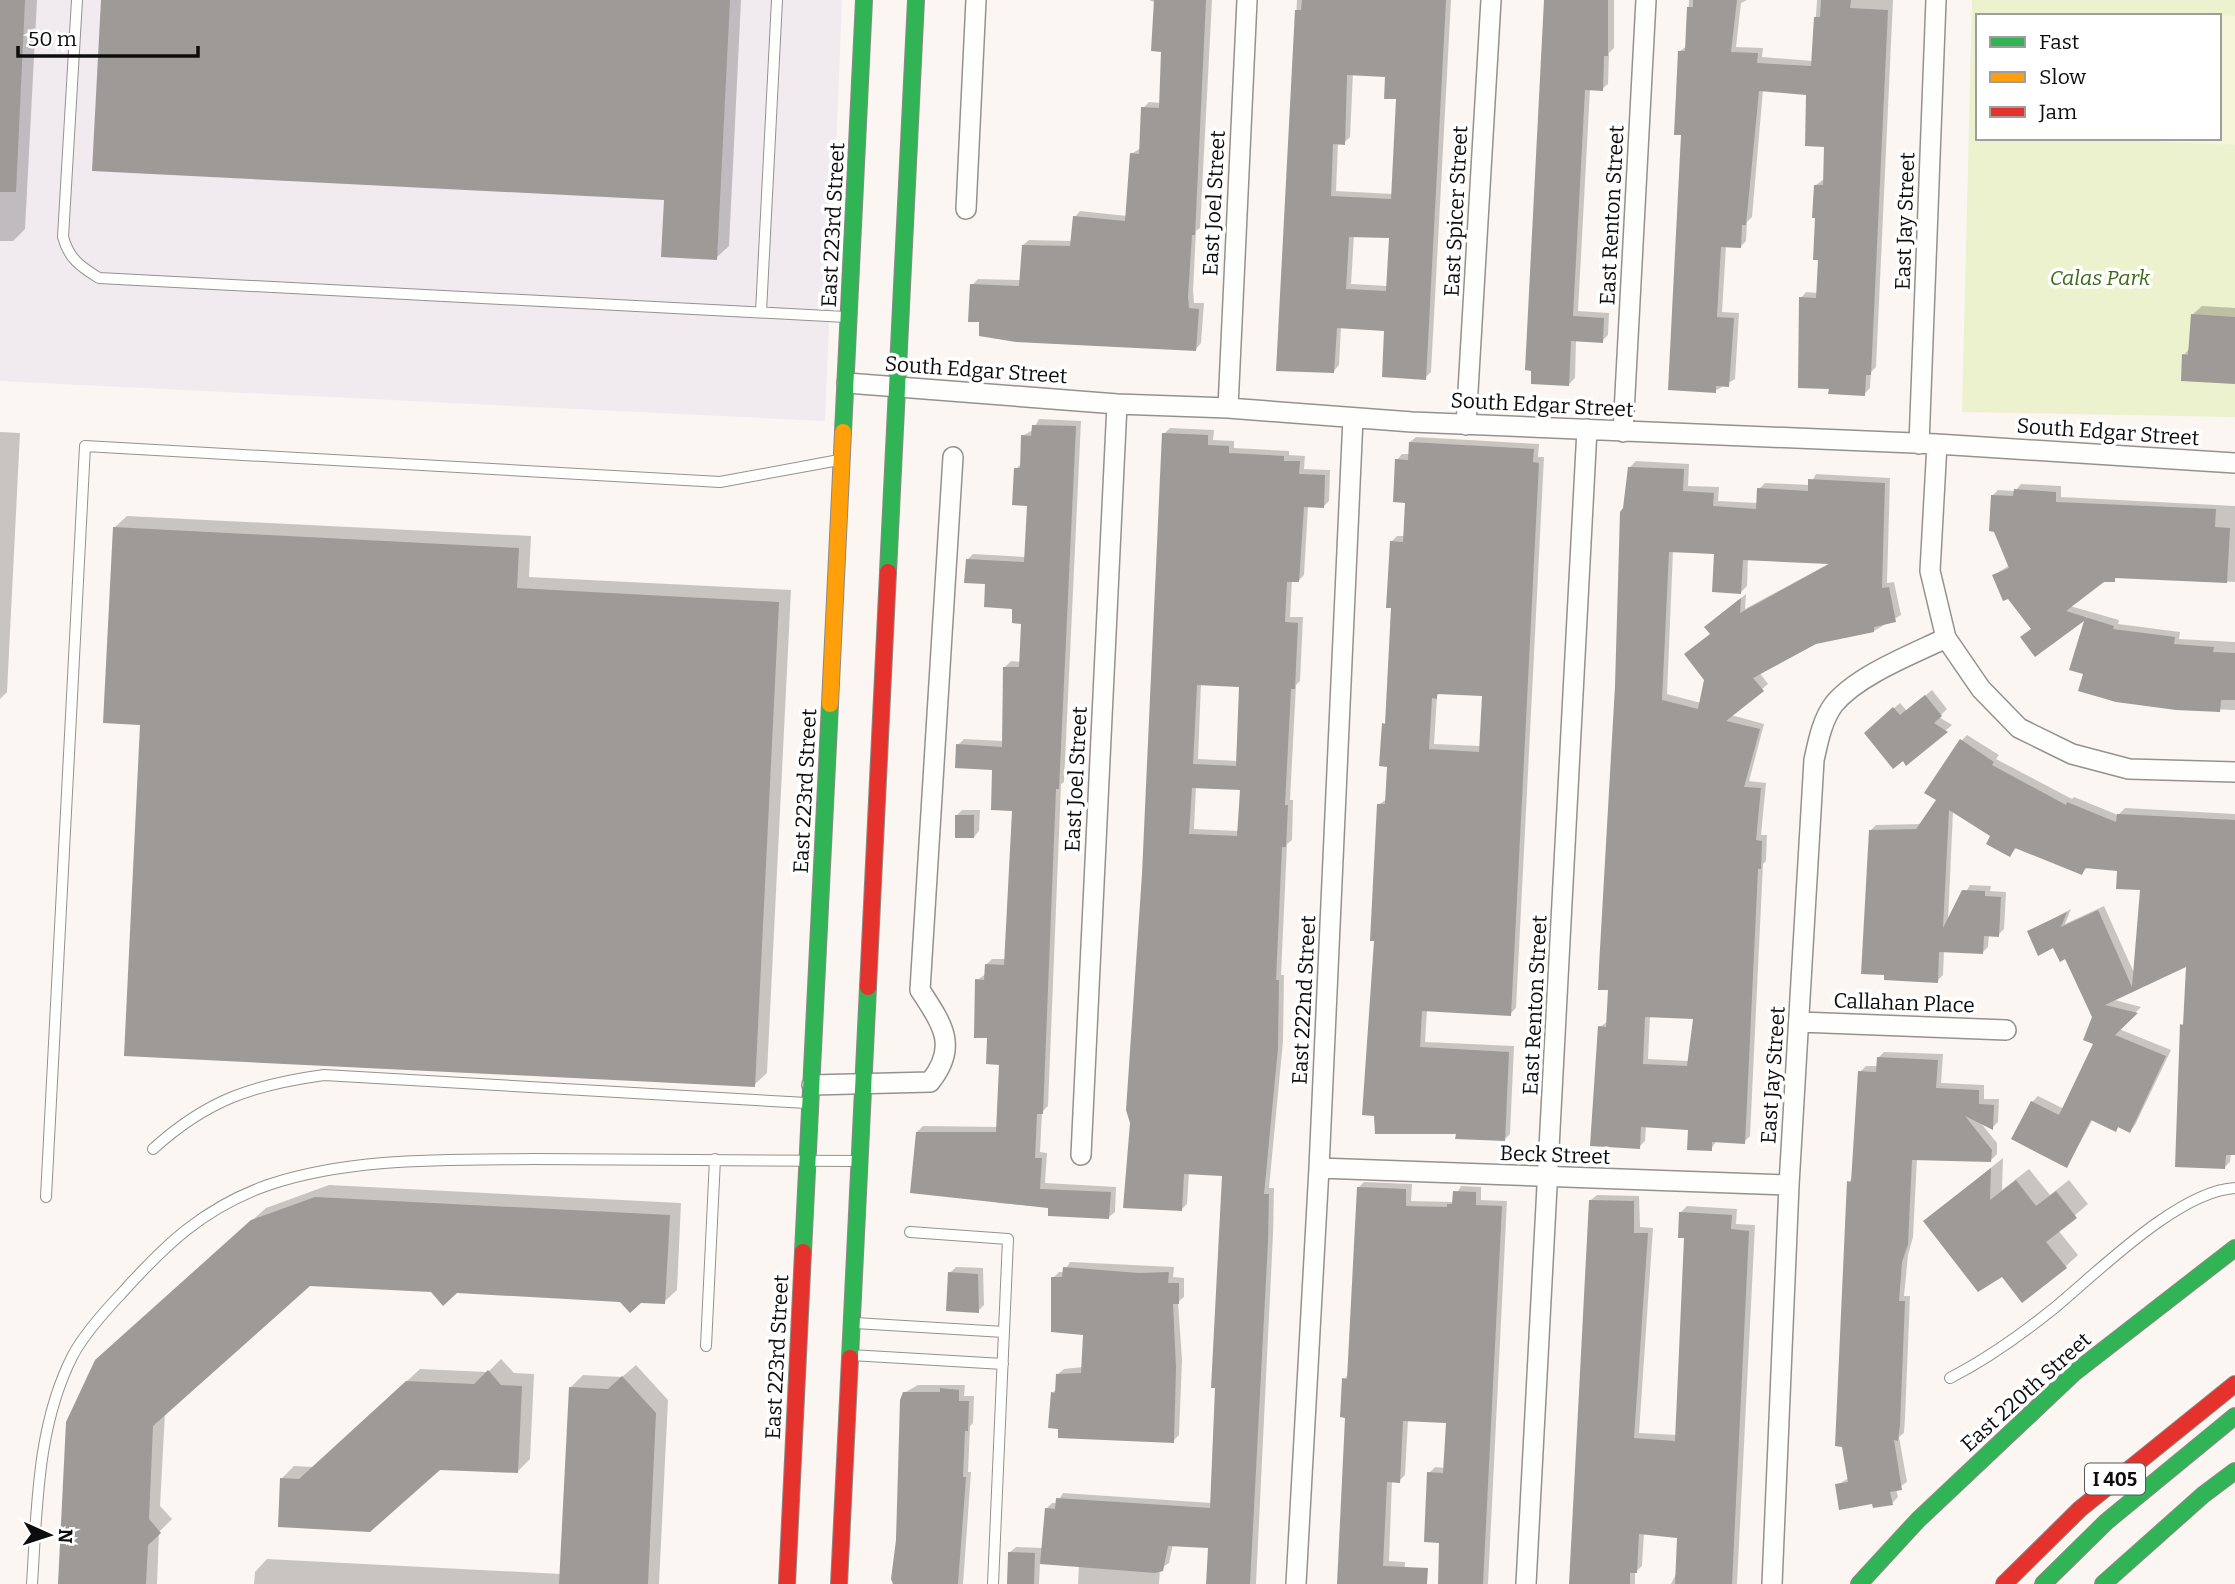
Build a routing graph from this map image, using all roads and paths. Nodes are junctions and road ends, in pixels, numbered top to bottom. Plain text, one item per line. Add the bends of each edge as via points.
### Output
1 (77, 0) edge
2 (777, 0) edge
3 (864, 0) edge
4 (916, 0) edge
5 (976, 0) edge
6 (1247, 0) edge
7 (1491, 0) edge
8 (1646, 0) edge
9 (1936, 0) edge
10 (965, 209) dead end
11 (761, 312) junction
12 (850, 317) junction
13 (847, 383) junction
14 (899, 387) junction
15 (1117, 404) junction
16 (1228, 408) junction
17 (1353, 418) junction
18 (1466, 425) junction
19 (1587, 429) junction
20 (1623, 432) junction
21 (1928, 444) junction
22 (953, 457) dead end
23 (843, 459) junction
24 (2235, 463) edge
25 (1947, 638) junction
26 (2235, 772) edge
27 (1800, 1022) junction
28 (2006, 1030) dead end
29 (864, 1085) junction
30 (811, 1094) junction
31 (153, 1149) dead end
32 (1081, 1155) dead end
33 (715, 1159) junction
34 (808, 1160) junction
35 (860, 1161) junction
36 (1319, 1168) junction
37 (1548, 1178) junction
38 (1789, 1185) junction
39 (2235, 1188) edge
40 (47, 1197) dead end
41 (910, 1232) dead end
42 (2235, 1248) edge
43 (852, 1323) junction
44 (1004, 1332) junction
45 (706, 1346) dead end
46 (851, 1354) junction
47 (1003, 1364) junction
48 (1950, 1378) dead end
49 (2235, 1384) edge
50 (2235, 1416) edge
51 (2216, 1453) dead end
52 (2235, 1471) edge
53 (2145, 1512) dead end
54 (2096, 1556) dead end
55 (32, 1584) edge
56 (787, 1584) edge
57 (839, 1584) edge
58 (993, 1584) edge
59 (1296, 1584) edge
60 (1527, 1584) edge
61 (1772, 1584) edge
62 (1859, 1584) edge
63 (2004, 1584) edge
64 (2043, 1584) edge
65 (2065, 1584) edge
66 (2103, 1584) edge

1 - 11 lane via 63,237 76,264 99,278
2 - 11 lane
3 - 12 main road, East 223rd Street
4 - 14 main road
5 - 10 street
6 - 16 street, East Joel Street
7 - 18 street, East Spicer Street
8 - 20 street, East Renton Street
9 - 21 street, East Jay Street
11 - 12 lane
12 - 13 main road, East 223rd Street
13 - 14 street, South Edgar Street
13 - 23 main road, East 223rd Street
14 - 15 street, South Edgar Street
14 - 29 main road
15 - 16 street, South Edgar Street
15 - 32 street, East Joel Street
16 - 17 street, South Edgar Street
17 - 18 street, South Edgar Street
17 - 36 street, East 222nd Street
18 - 19 street, South Edgar Street
19 - 20 street, South Edgar Street
19 - 37 street, East Renton Street
20 - 21 street, South Edgar Street
21 - 24 street, South Edgar Street
21 - 25 street, East Jay Street via 1930,571
22 - 29 street via 920,990 941,1022 946,1043 944,1065 930,1082
23 - 30 main road, East 223rd Street
23 - 40 lane via 720,482 85,446
25 - 26 street, East Jay Street via 1981,689 2019,728 2072,754 2129,768
25 - 27 street, East Jay Street via 1855,688 1834,704 1821,729 1814,760
27 - 28 street, Callahan Place
27 - 38 street, East Jay Street
29 - 30 street
29 - 35 main road
30 - 31 lane via 324,1075 251,1088 215,1102
30 - 34 main road, East 223rd Street
33 - 34 lane
33 - 45 lane
33 - 55 lane via 468,1159 383,1165 318,1172 225,1203 166,1244 103,1313 74,1354 49,1420 41,1460
34 - 35 lane
34 - 56 main road, East 223rd Street
35 - 43 main road
36 - 37 street, Beck Street
36 - 59 street, East 222nd Street
37 - 38 street, Beck Street
37 - 60 street, East Renton Street
38 - 61 street, East Jay Street
39 - 48 lane via 2210,1191 2134,1239 2051,1310
41 - 44 lane via 1008,1239
42 - 62 main road, East 220th Street via 2074,1373 1917,1520
43 - 44 lane
43 - 46 main road
44 - 47 lane
46 - 47 lane
46 - 57 main road
47 - 58 lane
49 - 63 main road, I 405 via 2080,1509
50 - 64 main road via 2106,1522
51 - 53 main road
52 - 66 main road
54 - 65 main road

